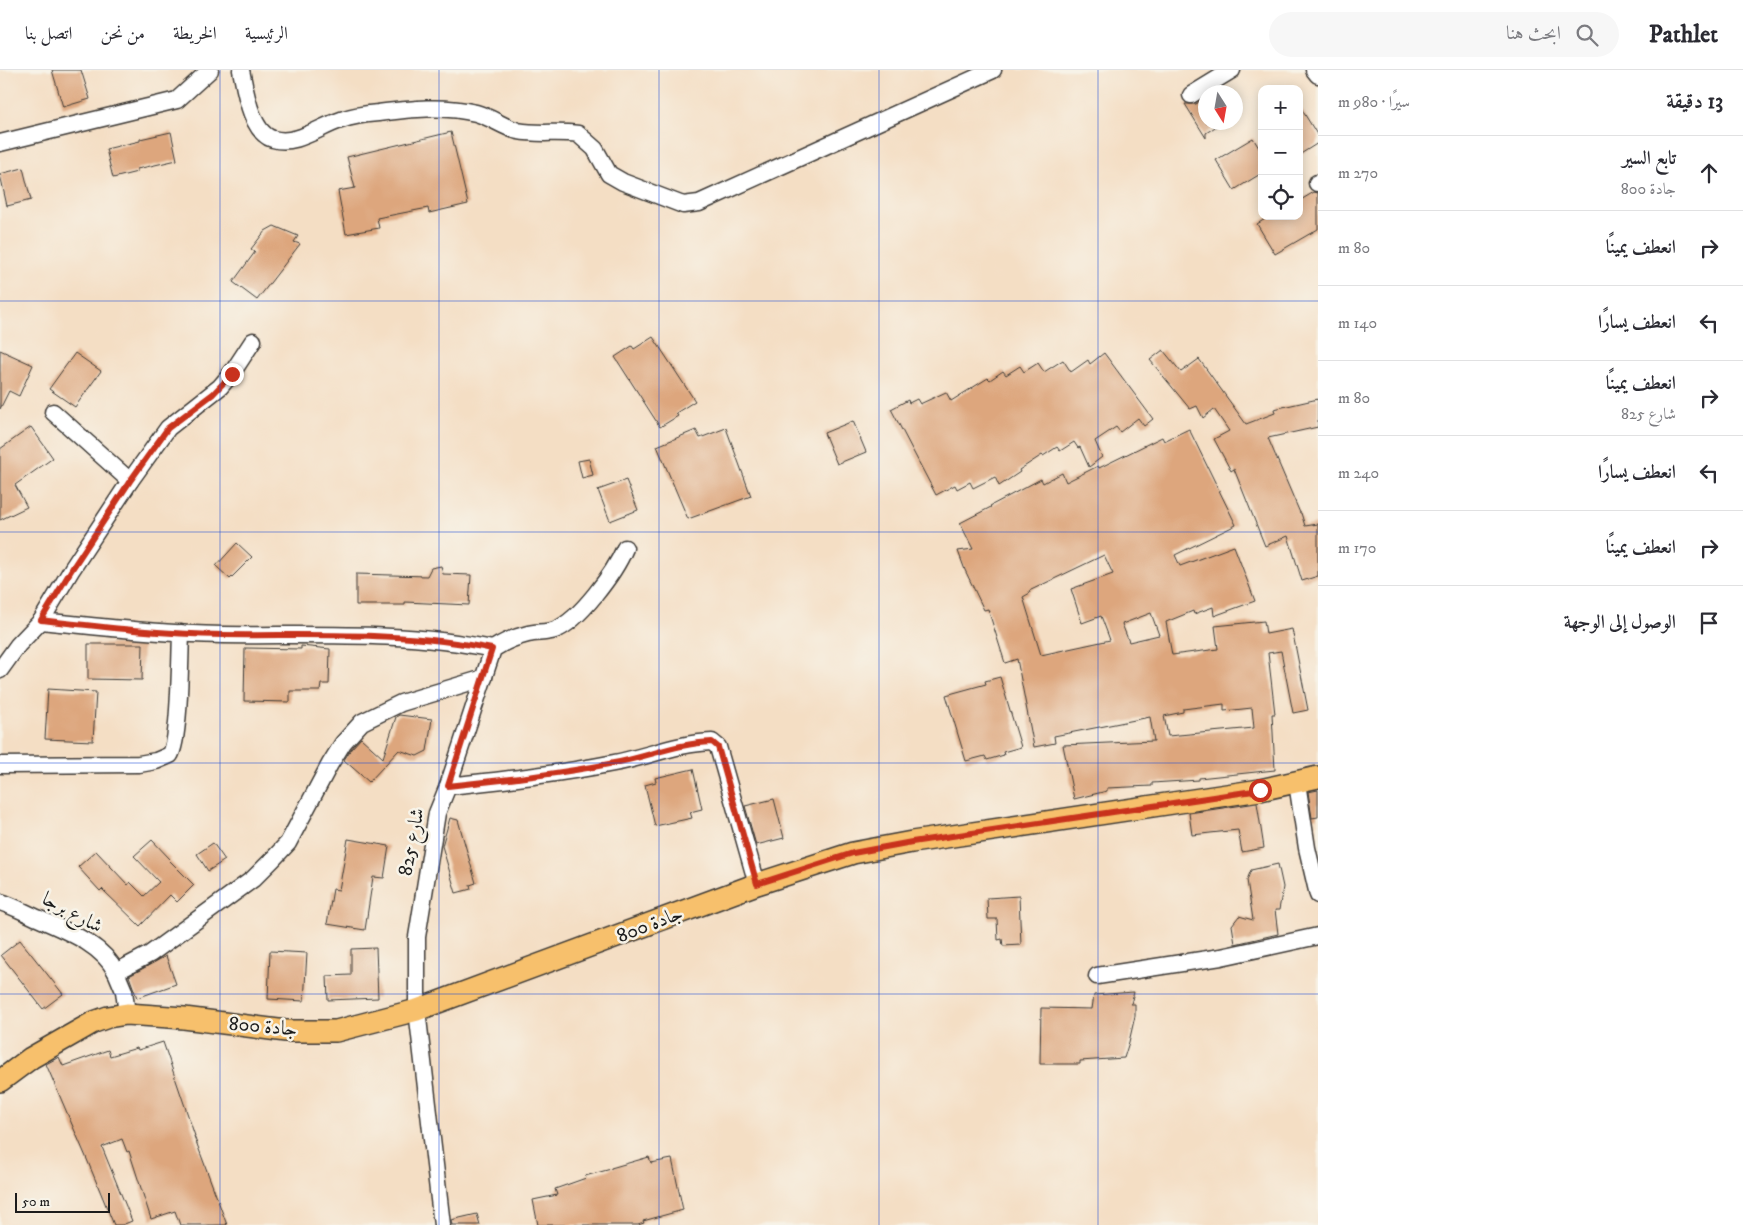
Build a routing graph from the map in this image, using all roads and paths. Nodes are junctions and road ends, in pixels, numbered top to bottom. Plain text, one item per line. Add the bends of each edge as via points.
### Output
1 (210, 70) edge
2 (241, 70) edge
3 (993, 70) edge
4 (1232, 70) edge
5 (1314, 70) edge
6 (1318, 75) edge
7 (1191, 95) dead end
8 (0, 142) edge
9 (253, 341) dead end
10 (53, 412) dead end
11 (130, 481) junction
12 (625, 548) dead end
13 (41, 620) junction
14 (181, 634) junction
15 (492, 649) junction
16 (0, 670) edge
17 (484, 678) junction
18 (0, 765) edge
19 (1318, 777) edge
20 (1296, 783) junction
21 (448, 786) junction
22 (757, 884) junction
23 (1318, 896) edge
24 (0, 902) edge
25 (1318, 936) edge
26 (116, 972) junction
27 (1097, 976) dead end
28 (417, 1010) junction
29 (127, 1014) junction
30 (0, 1081) edge
31 (442, 1225) edge

1 - 8 street via 177,100
2 - 3 street via 251,112 260,132 271,139 294,140 341,120 377,113 439,108 459,110 488,117 516,130 578,134 595,149 609,174 687,206
4 - 7 street
5 - 6 street
9 - 11 street via 232,374 168,428
10 - 11 street
11 - 13 street
12 - 15 street via 614,568 578,614 552,631 508,640
13 - 14 street
13 - 16 street
14 - 15 street via 431,639
14 - 18 street via 177,721 170,755 156,762 140,764
15 - 17 street, شارع 825
17 - 21 street, شارع 825
17 - 26 street via 401,703 362,722 338,750 288,843 273,859 253,879 158,949
19 - 20 main road, جادة 800
20 - 22 main road, جادة 800 via 853,853
20 - 23 street
21 - 22 street via 532,777 712,742 718,747
21 - 28 street, شارع 825 via 437,813 417,938
22 - 28 main road, جادة 800
24 - 26 street, شارع برجا via 79,938 101,954
25 - 27 street via 1220,957
26 - 29 street via 124,991
28 - 29 main road, جادة 800 via 336,1031 286,1031
28 - 31 street, شارع 825
29 - 30 main road, جادة 800 via 94,1022 31,1058

